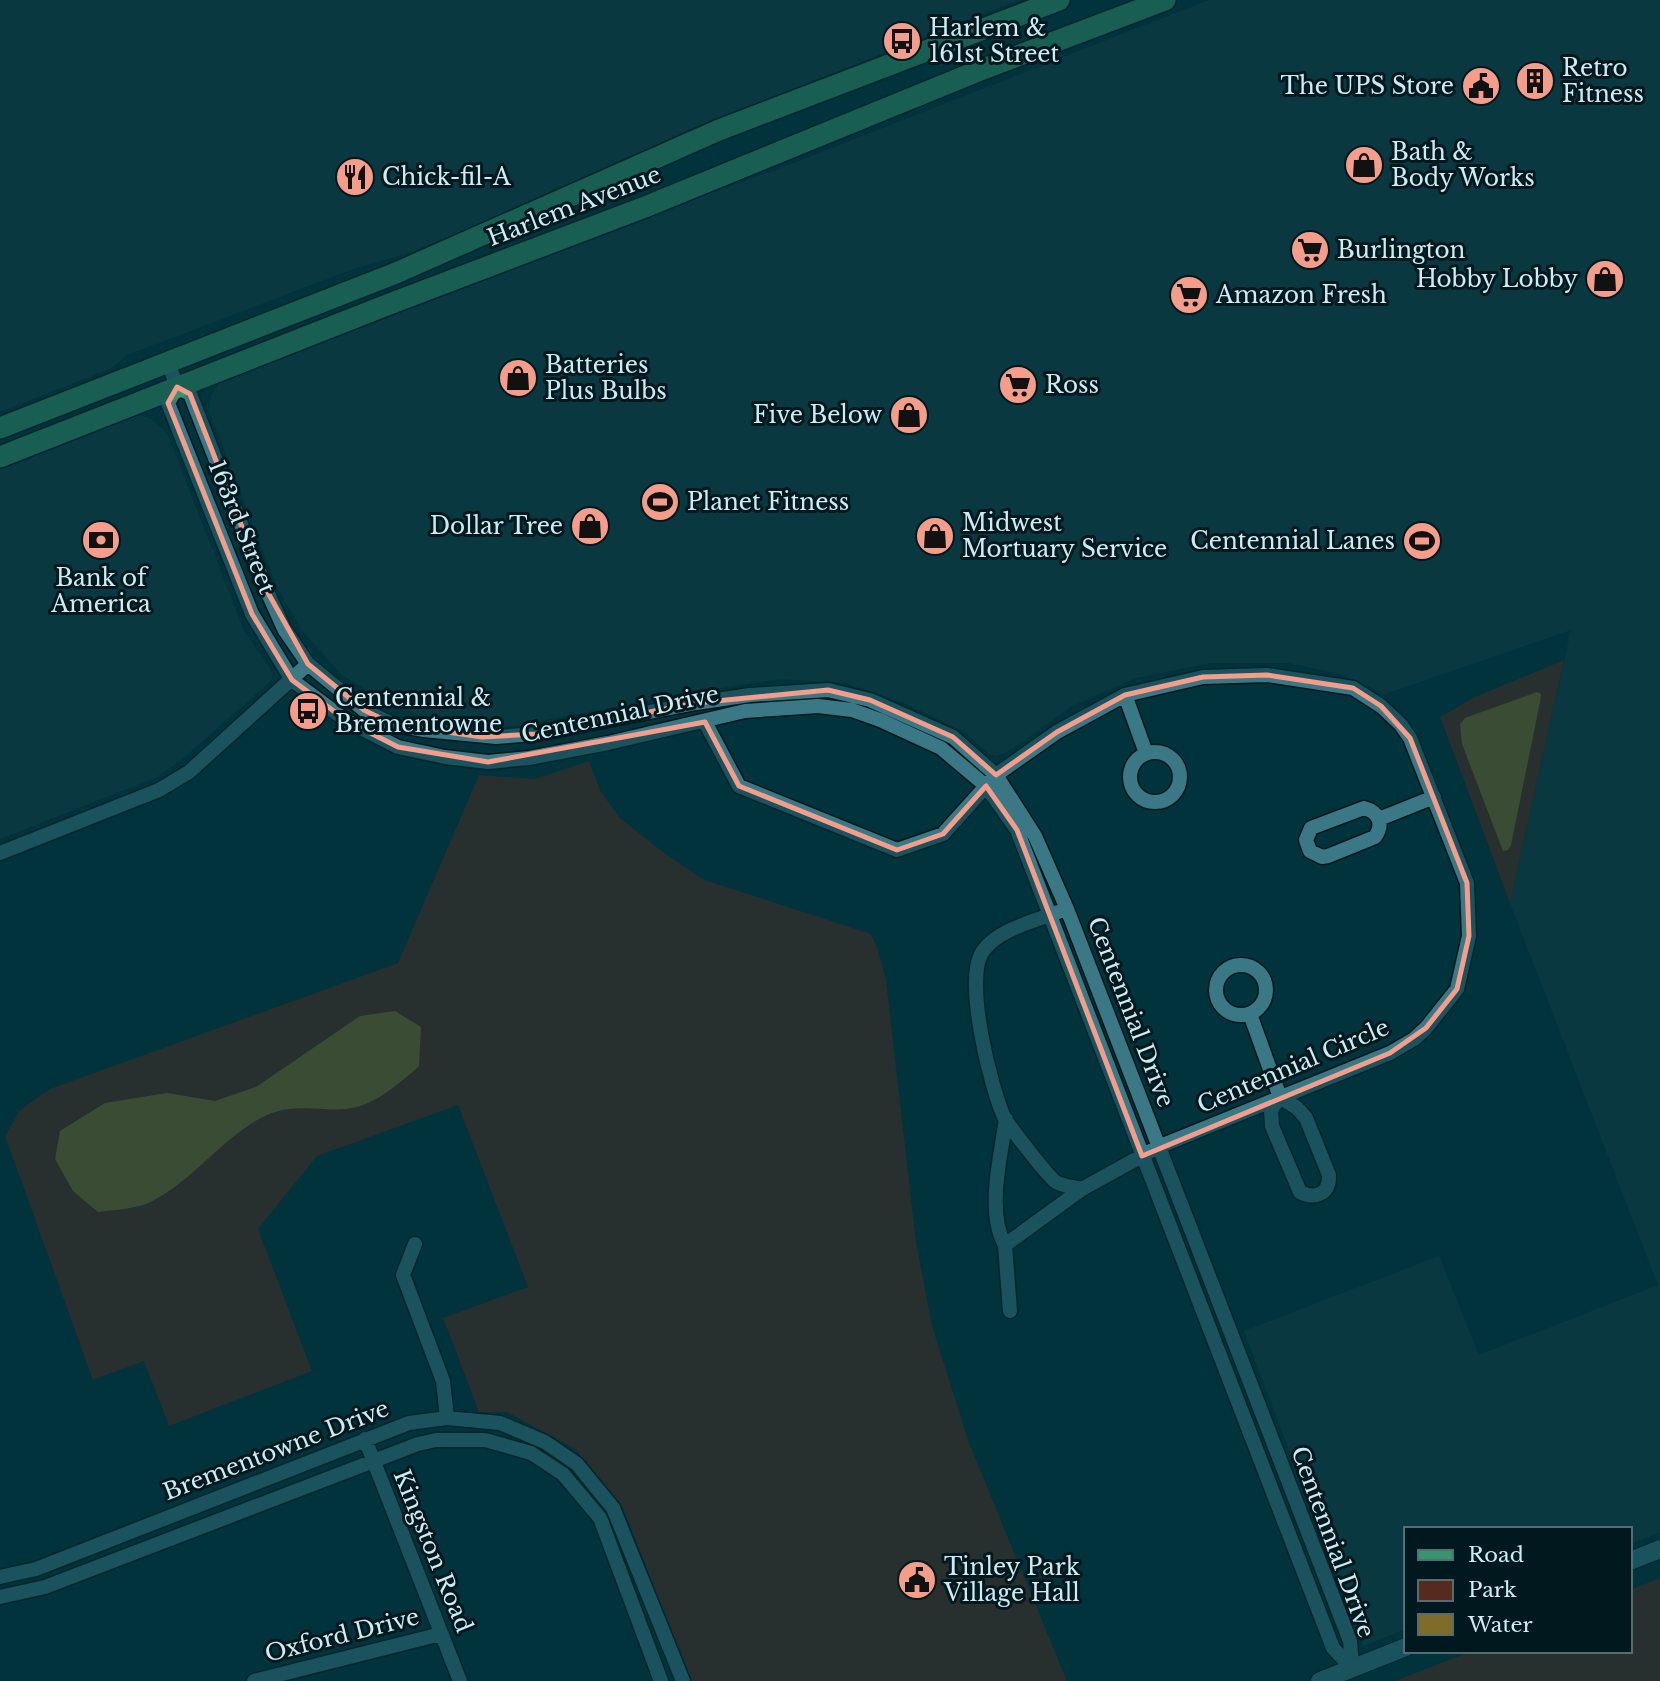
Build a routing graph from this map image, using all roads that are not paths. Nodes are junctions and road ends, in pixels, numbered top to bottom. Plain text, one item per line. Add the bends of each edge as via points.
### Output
1 (1059, 0) edge
2 (1165, 0) edge
3 (168, 362) junction
4 (177, 387) junction
5 (0, 428) edge
6 (0, 457) edge
7 (308, 664) junction
8 (292, 680) junction
9 (1125, 695) junction
10 (705, 722) junction
11 (1146, 753) dead end
12 (996, 775) junction
13 (986, 786) junction
14 (1434, 797) junction
15 (1379, 819) junction
16 (0, 853) edge
17 (1067, 909) junction
18 (1050, 915) junction
19 (1250, 1014) dead end
20 (1280, 1097) junction
21 (1006, 1119) junction
22 (1158, 1147) junction
23 (1142, 1156) junction
24 (1082, 1189) junction
25 (415, 1244) dead end
26 (1005, 1245) junction
27 (1010, 1311) dead end
28 (447, 1418) junction
29 (365, 1439) junction
30 (373, 1460) junction
31 (106, 1541) junction
32 (1660, 1549) edge
33 (633, 1552) junction
34 (617, 1559) junction
35 (1632, 1560) edge
36 (114, 1562) junction
37 (0, 1577) edge
38 (0, 1597) edge
39 (442, 1634) junction
40 (1404, 1648) edge
41 (1352, 1668) junction
42 (254, 1681) edge
43 (460, 1681) edge
44 (661, 1681) edge
45 (683, 1681) edge
46 (1320, 1681) edge

1 - 3 main road, Harlem Avenue via 719,130 396,272
2 - 4 main road, Harlem Avenue
3 - 4 street, 163rd Street
3 - 5 main road, Harlem Avenue
4 - 6 main road, Harlem Avenue
4 - 7 street, 163rd Street via 190,394 267,591 284,629
4 - 8 street, 163rd Street via 168,403 252,614
7 - 8 street
7 - 12 street, Centennial Drive via 364,710 392,724 482,737 536,734 750,695 828,690 870,700 953,737
8 - 10 street, Centennial Drive via 347,721 398,747 488,762
8 - 16 street via 189,772 159,790
9 - 11 street
9 - 12 street, Centennial Circle via 1057,732
9 - 14 street, Centennial Circle via 1203,677 1267,675 1353,688 1401,725
10 - 13 street, Centennial Drive via 746,711 818,706 852,710 941,748
10 - 13 street, Centennial Circle via 739,786 897,850 943,834
12 - 13 street, Centennial Circle
12 - 17 street, Centennial Drive via 1035,835
13 - 18 street, Centennial Drive via 1017,830
14 - 15 street
14 - 20 street, Centennial Circle via 1467,883 1469,936 1457,989 1426,1028 1402,1047
15 - 15 street via 1364,808 1317,825 1308,833 1307,846 1315,855 1328,856 1375,837
17 - 18 street
17 - 22 street, Centennial Drive
18 - 21 street via 993,940 981,953 976,969 977,1004 990,1074
18 - 23 street, Centennial Drive
19 - 20 street
20 - 20 street via 1306,1118 1329,1175 1324,1193 1300,1192 1272,1126 1271,1110
20 - 22 street, Centennial Circle
21 - 24 street via 1055,1182
21 - 26 street via 996,1193 999,1234
22 - 23 street, Centennial Circle
22 - 41 street, Centennial Drive via 1350,1641
23 - 24 street, Centennial Circle
23 - 41 street, Centennial Drive via 1333,1648
24 - 26 street, Centennial Circle
25 - 28 street via 403,1275 443,1381
26 - 27 street
28 - 29 street, Brementowne Drive via 409,1423
28 - 33 street, Brementowne Drive via 500,1423 545,1442 577,1464 614,1508
29 - 30 street, Kingston Road
29 - 31 street, Brementowne Drive
30 - 34 street, Brementowne Drive via 436,1440 485,1440 531,1452 564,1474 600,1518
30 - 36 street, Brementowne Drive
30 - 39 street, Kingston Road
31 - 36 street
31 - 37 street, Brementowne Drive via 36,1569
32 - 35 street
33 - 34 street
33 - 45 street, Brementowne Drive
34 - 44 street, Brementowne Drive
36 - 38 street, Brementowne Drive via 45,1587
39 - 42 street, Oxford Drive
39 - 43 street, Kingston Road
40 - 41 street
41 - 46 street

